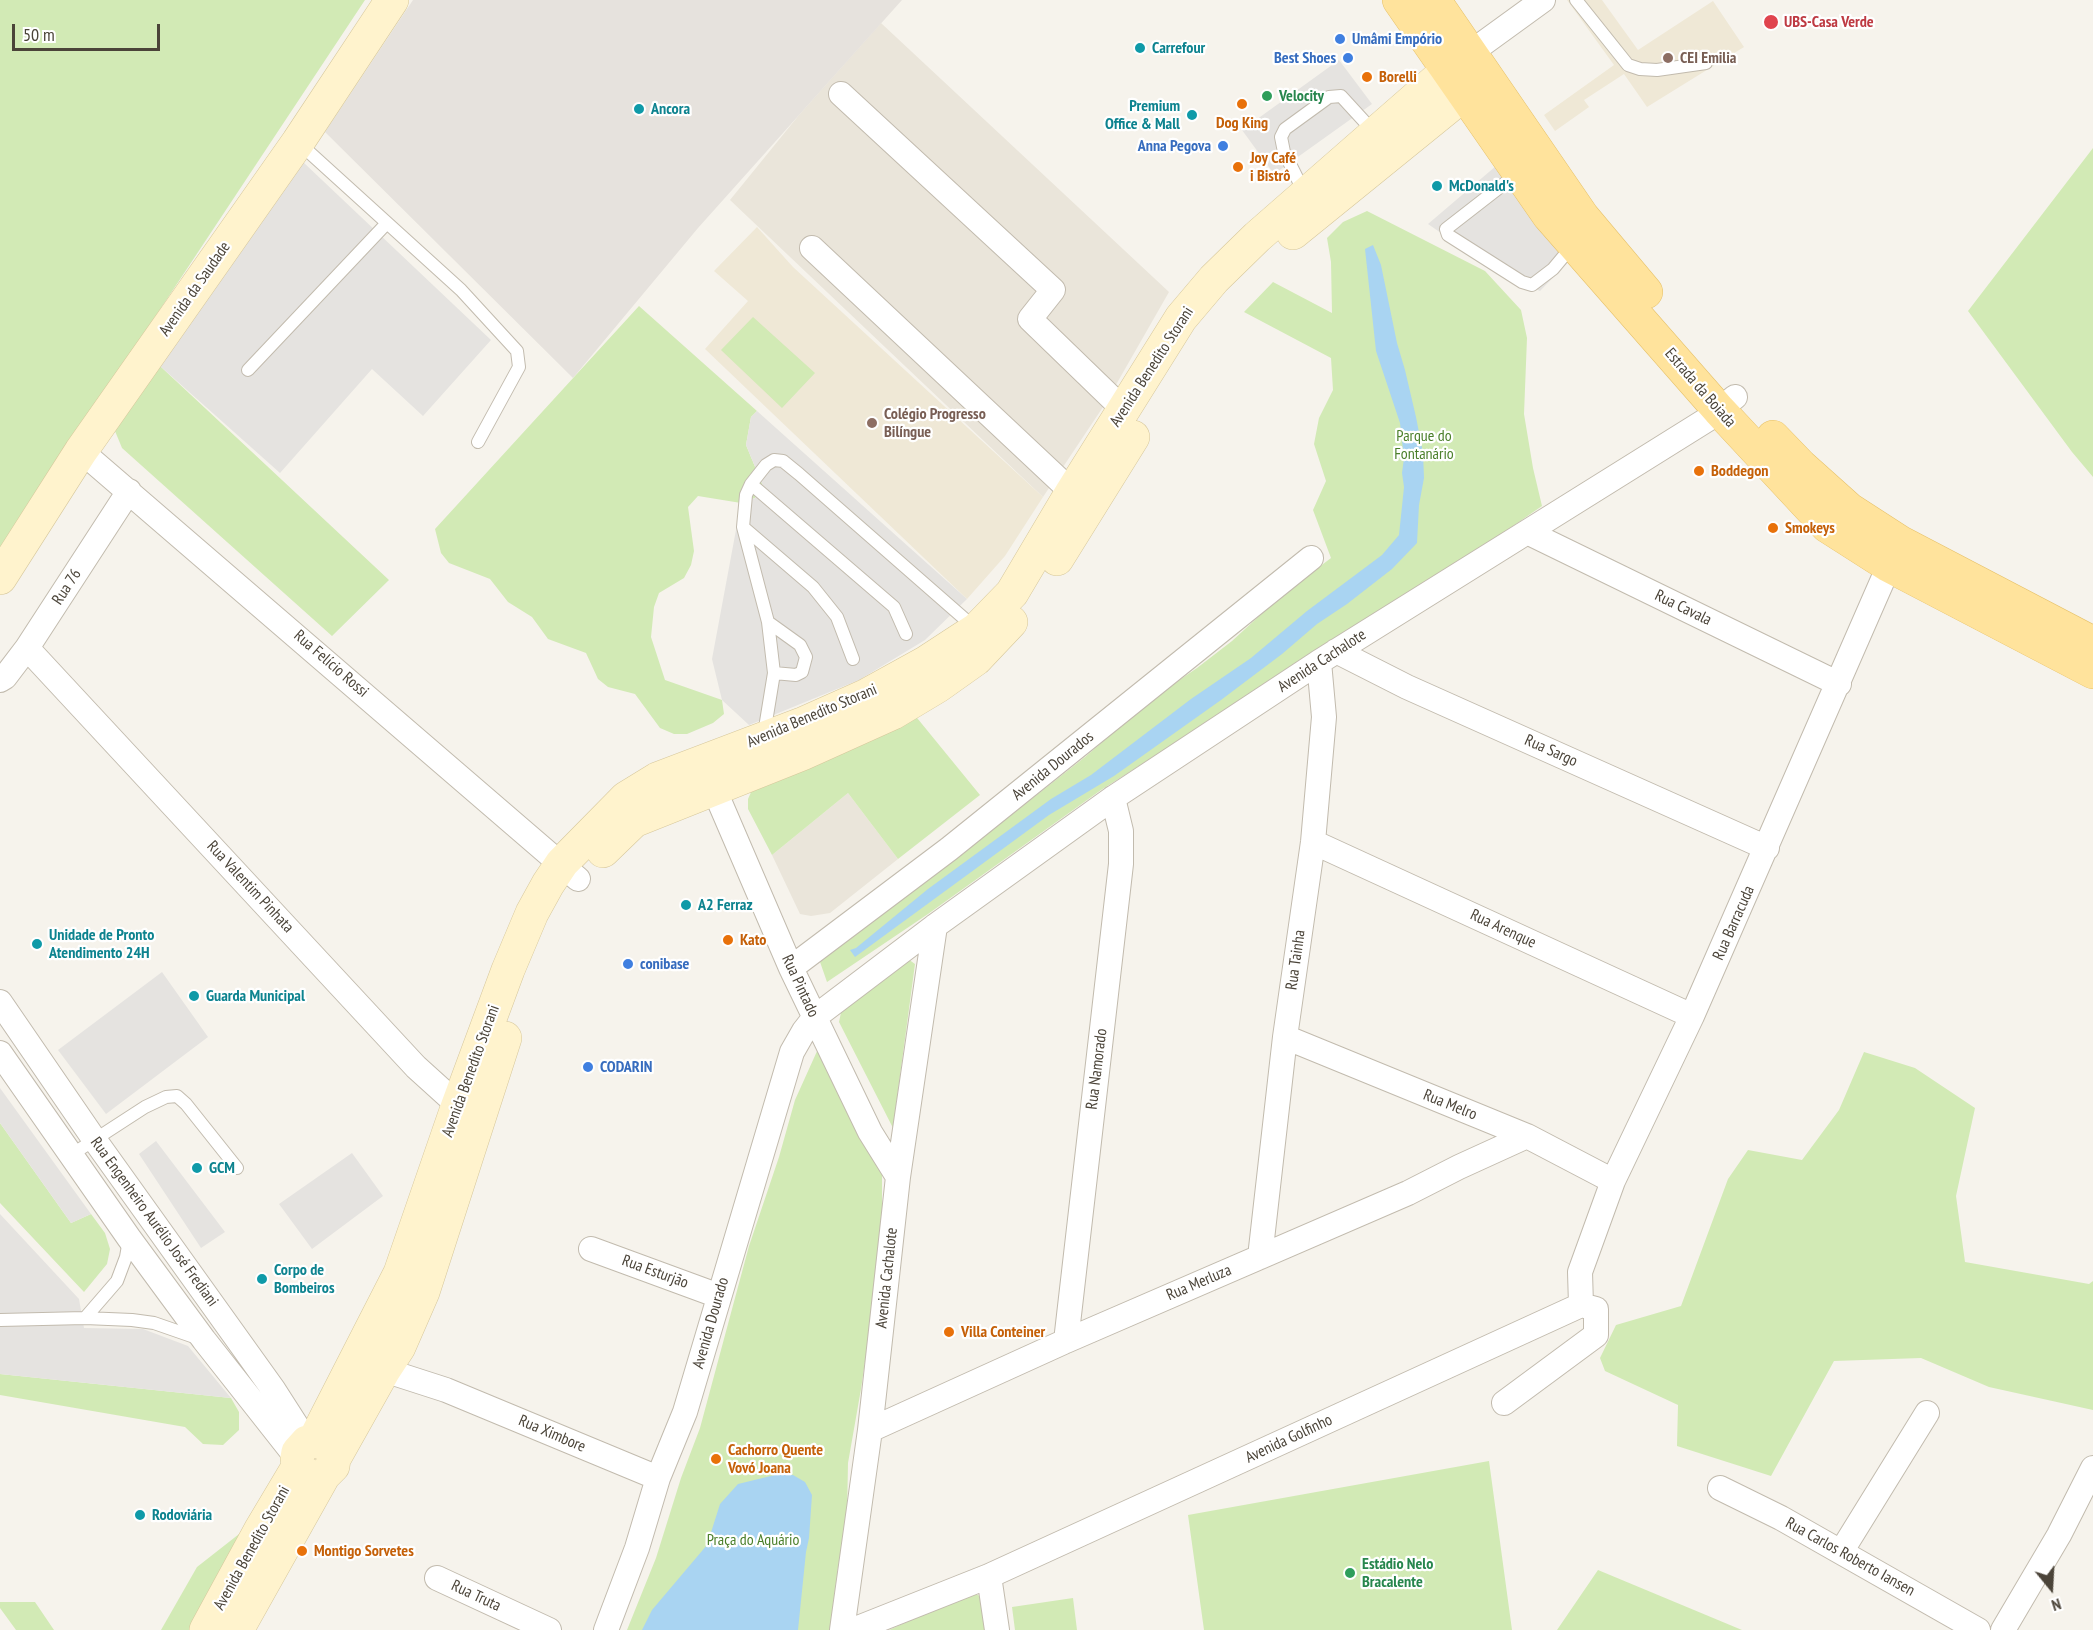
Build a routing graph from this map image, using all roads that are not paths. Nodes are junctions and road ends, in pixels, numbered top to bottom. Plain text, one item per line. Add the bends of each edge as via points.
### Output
1 (392, 0) edge
2 (1399, 0) edge
3 (1434, 0) edge
4 (1543, 0) edge
5 (1576, 0) edge
6 (1706, 63) dead end
7 (1467, 74) junction
8 (841, 93) dead end
9 (1375, 133) junction
10 (298, 142) junction
11 (1519, 172) junction
12 (1305, 194) junction
13 (387, 223) junction
14 (1574, 244) junction
15 (812, 248) dead end
16 (248, 370) dead end
17 (1727, 404) junction
18 (1123, 409) junction
19 (478, 442) dead end
20 (81, 451) junction
21 (751, 484) junction
22 (129, 491) junction
23 (1072, 492) junction
24 (743, 527) junction
25 (1527, 532) junction
26 (1894, 554) junction
27 (1311, 558) dead end
28 (0, 578) edge
29 (768, 622) junction
30 (977, 629) junction
31 (906, 634) dead end
32 (2093, 643) edge
33 (27, 648) junction
34 (1327, 657) junction
35 (853, 659) dead end
36 (2093, 672) edge
37 (774, 673) junction
38 (0, 680) edge
39 (1839, 684) junction
40 (763, 738) junction
41 (707, 775) junction
42 (1113, 798) junction
43 (1313, 842) junction
44 (1767, 848) junction
45 (570, 871) junction
46 (935, 926) junction
47 (791, 968) junction
48 (0, 1002) edge
49 (1692, 1016) junction
50 (815, 1017) junction
51 (1285, 1037) junction
52 (0, 1053) edge
53 (469, 1112) junction
54 (1527, 1136) junction
55 (94, 1139) junction
56 (71, 1155) junction
57 (237, 1168) dead end
58 (898, 1177) junction
59 (1613, 1181) junction
60 (129, 1238) junction
61 (591, 1249) dead end
62 (1260, 1257) junction
63 (719, 1296) junction
64 (1581, 1305) junction
65 (85, 1318) junction
66 (0, 1320) edge
67 (204, 1340) junction
68 (1066, 1341) junction
69 (392, 1358) junction
70 (1504, 1403) dead end
71 (1927, 1413) dead end
72 (870, 1430) junction
73 (312, 1457) junction
74 (2093, 1468) edge
75 (658, 1478) junction
76 (1720, 1488) dead end
77 (1841, 1552) junction
78 (990, 1576) junction
79 (437, 1578) dead end
80 (206, 1630) edge
81 (237, 1630) edge
82 (549, 1630) edge
83 (606, 1630) edge
84 (842, 1630) edge
85 (852, 1630) edge
86 (997, 1630) edge
87 (1978, 1630) edge
88 (2003, 1630) edge

1 - 10 main road, Avenida da Saudade
2 - 7 main road, Estrada da Boiada
3 - 7 main road, Estrada da Boiada
4 - 7 street
5 - 6 lane via 1628,65 1657,70
7 - 9 main road, Avenida Benedito Storani
7 - 11 main road, Estrada da Boiada
7 - 17 main road, Estrada da Boiada
7 - 41 main road, Avenida Benedito Storani via 1274,248 1201,326 1039,589 976,659 893,713 802,754
8 - 18 street via 1053,290 1030,319
9 - 12 main road, Avenida Benedito Storani
9 - 12 lane via 1341,96 1329,97 1285,129 1281,138 1284,152
10 - 13 lane
10 - 20 main road, Avenida da Saudade
11 - 14 main road, Estrada da Boiada
11 - 14 lane via 1446,229 1448,235 1532,285
12 - 18 main road, Avenida Benedito Storani via 1214,279 1181,318
13 - 16 lane
13 - 19 lane via 461,290 517,351 519,367
14 - 17 main road, Estrada da Boiada
15 - 23 street
17 - 25 street, Avenida Cachalote
17 - 26 main road, Estrada da Boiada via 1849,509
18 - 23 main road, Avenida Benedito Storani
20 - 22 street, Rua Felício Rossi
20 - 28 main road, Avenida da Saudade
21 - 24 lane
21 - 30 lane via 766,465 774,460 783,461
21 - 31 lane via 894,607
22 - 33 street, Rua 76
22 - 45 street, Rua Felício Rossi
23 - 30 main road, Avenida Benedito Storani via 1012,592
24 - 29 lane
24 - 35 lane via 813,587 837,617
25 - 34 street, Avenida Cachalote
25 - 39 street, Rua Cavala
26 - 32 main road, Estrada da Boiada
26 - 36 main road, Estrada da Boiada
26 - 39 street, Rua Barracuda
27 - 47 street, Avenida Dourados via 949,849
29 - 37 lane
29 - 37 lane via 800,645 806,657 802,672
30 - 40 main road, Avenida Benedito Storani via 867,695
33 - 38 street, Rua 76
33 - 53 street, Rua Valentim Pinhata via 416,1067
34 - 42 street, Avenida Cachalote
34 - 43 street, Rua Tainha
34 - 44 street, Rua Sargo via 1407,687
37 - 40 lane
39 - 44 street, Rua Barracuda
40 - 41 main road, Avenida Benedito Storani
41 - 45 main road, Avenida Benedito Storani via 657,779 626,798
41 - 47 street, Rua Pintado
42 - 46 street, Avenida Cachalote
42 - 68 street, Rua Namorado via 1121,831 1121,864
43 - 49 street, Rua Arenque
43 - 51 street, Rua Tainha
44 - 49 street, Rua Barracuda
45 - 53 main road, Avenida Benedito Storani via 548,884 508,970
46 - 50 street, Avenida Cachalote
46 - 58 street, Avenida Cachalote
47 - 50 street, Rua Pintado
48 - 55 street, Rua Engenheiro Aurélio José Frediani
49 - 59 street, Rua Barracuda
50 - 58 street, Rua Pintado via 870,1132
50 - 63 street, Avenida Dourado via 792,1052
51 - 54 street, Rua Melro
51 - 62 street, Rua Tainha
52 - 56 street, Rua Engenheiro Aurélio José Frediani
53 - 69 main road, Avenida Benedito Storani via 423,1292
53 - 73 main road, Avenida Benedito Storani via 400,1273
54 - 59 street, Rua Melro
54 - 62 street, Rua Merluza
55 - 56 lane
55 - 57 lane via 145,1107 177,1096
55 - 73 street, Rua Engenheiro Aurélio José Frediani via 273,1389
56 - 60 street, Rua Engenheiro Aurélio José Frediani
58 - 72 street, Avenida Cachalote
59 - 64 street, Rua Barracuda via 1580,1272
60 - 65 lane via 117,1281
60 - 67 street, Rua Engenheiro Aurélio José Frediani
61 - 63 street, Rua Esturjão
62 - 68 street, Rua Merluza
63 - 75 street, Avenida Dourado via 685,1412
64 - 70 street via 1596,1309 1596,1335
64 - 78 street, Avenida Golfinho
65 - 66 lane
65 - 67 lane via 154,1323
67 - 73 street, Rua Engenheiro Aurélio José Frediani
68 - 72 street, Rua Merluza
69 - 73 main road, Avenida Benedito Storani
69 - 75 street, Rua Ximbore via 446,1390
71 - 77 street
72 - 84 street, Avenida Cachalote
73 - 80 main road, Avenida Benedito Storani via 261,1529
73 - 81 main road, Avenida Benedito Storani
74 - 88 street
75 - 83 street, Avenida Dourado
76 - 77 street, Rua Carlos Roberto Iansen
77 - 87 street, Rua Carlos Roberto Iansen
78 - 85 street, Avenida Golfinho
78 - 86 street
79 - 82 street, Rua Truta

